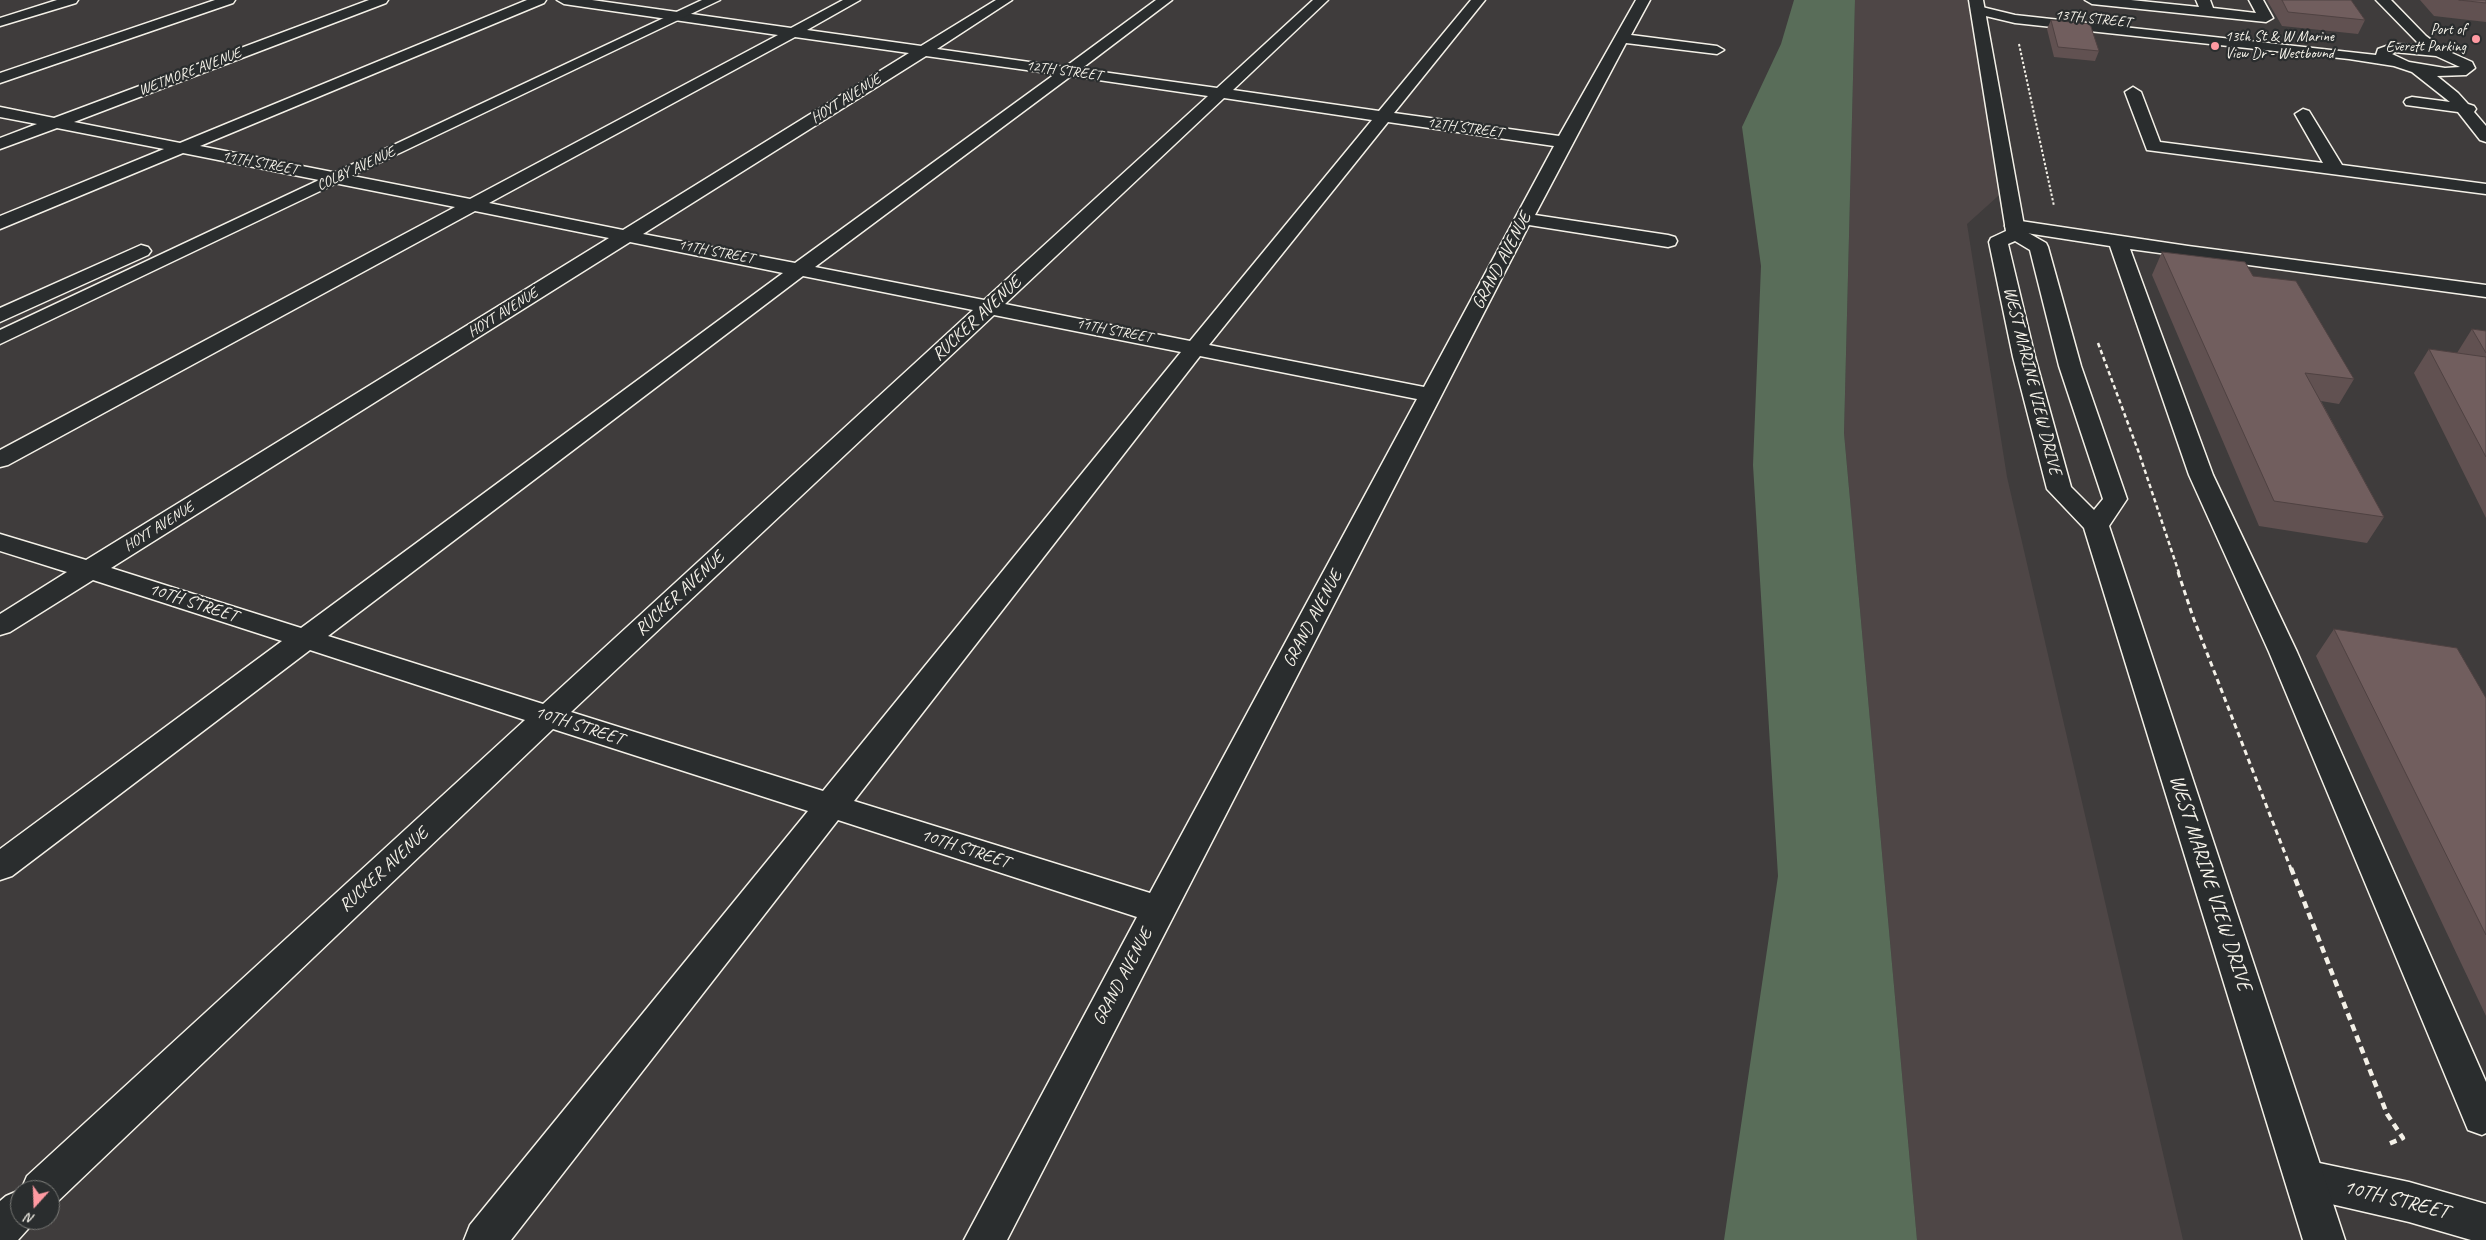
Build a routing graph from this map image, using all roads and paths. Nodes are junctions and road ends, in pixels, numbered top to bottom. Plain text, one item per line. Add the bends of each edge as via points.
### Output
1 (70, 0) edge
2 (228, 0) edge
3 (381, 0) edge
4 (539, 0) edge
5 (564, 0) edge
6 (712, 0) edge
7 (853, 0) edge
8 (1006, 0) edge
9 (1165, 0) edge
10 (1321, 0) edge
11 (1478, 0) edge
12 (1642, 0) edge
13 (2092, 0) edge
14 (2256, 0) edge
15 (2383, 0) edge
16 (2148, 3) edge
17 (1977, 5) edge
18 (2206, 6) edge
19 (680, 8) edge
20 (2192, 11) junction
21 (654, 13) junction
22 (2399, 18) junction
23 (0, 22) edge
24 (2200, 31) junction
25 (792, 32) junction
26 (1622, 38) junction
27 (2018, 39) dead end
28 (1717, 50) dead end
29 (924, 51) junction
30 (2439, 52) junction
31 (2393, 53) junction
32 (2484, 66) edge
33 (2460, 67) junction
34 (2418, 69) junction
35 (1069, 72) junction
36 (0, 78) edge
37 (2133, 92) dead end
38 (1220, 93) junction
39 (2453, 96) junction
40 (2412, 102) dead end
41 (2463, 109) junction
42 (2486, 111) edge
43 (0, 112) edge
44 (2303, 114) dead end
45 (1382, 116) junction
46 (56, 123) junction
47 (2486, 137) edge
48 (1564, 142) junction
49 (0, 144) edge
50 (182, 148) junction
51 (353, 152) dead end
52 (336, 169) junction
53 (2336, 170) junction
54 (309, 173) junction
55 (283, 185) dead end
56 (2486, 189) edge
57 (474, 205) junction
58 (1524, 219) junction
59 (0, 223) edge
60 (2015, 230) junction
61 (2180, 232) dead end
62 (2060, 233) junction
63 (628, 235) junction
64 (1668, 241) dead end
65 (159, 242) dead end
66 (2118, 242) junction
67 (2188, 252) junction
68 (800, 269) junction
69 (2486, 291) edge
70 (990, 306) junction
71 (0, 316) edge
72 (2095, 334) dead end
73 (0, 338) edge
74 (1196, 347) junction
75 (1432, 395) junction
76 (0, 460) edge
77 (2096, 526) junction
78 (0, 542) edge
79 (90, 570) junction
80 (0, 626) edge
81 (306, 639) junction
82 (549, 716) junction
83 (830, 806) junction
84 (0, 867) edge
85 (1159, 910) junction
86 (2482, 1117) dead end
87 (2386, 1145) dead end
88 (2305, 1179) junction
89 (52, 1180) edge
90 (10, 1219) edge
91 (2486, 1224) edge
92 (0, 1228) edge
93 (484, 1240) edge
94 (985, 1240) edge
95 (2324, 1240) edge

1 - 23 street
2 - 36 street
3 - 46 street, WETMORE AVENUE
4 - 50 street
5 - 21 street
6 - 19 street, COLBY AVENUE
7 - 25 street
8 - 29 street, HOYT AVENUE
9 - 35 street
10 - 38 street, RUCKER AVENUE
11 - 45 street
12 - 26 street, GRAND AVENUE
13 - 16 street
14 - 18 street via 2266,18
15 - 22 street
16 - 20 street
17 - 24 street, 13TH STREET
17 - 31 street, 13TH STREET via 2015,19 2349,55
17 - 60 street
18 - 20 street
19 - 21 street, COLBY AVENUE
19 - 25 street, 12TH STREET
19 - 52 street, COLBY AVENUE
20 - 24 street
21 - 51 street, COLBY AVENUE
22 - 30 street
22 - 31 street via 2396,31 2400,41
24 - 31 street, 13TH STREET
25 - 29 street, 12TH STREET
25 - 57 street
26 - 28 street
26 - 48 street, GRAND AVENUE
27 - 62 path
29 - 35 street, 12TH STREET
29 - 63 street, HOYT AVENUE
30 - 31 street
30 - 33 street
31 - 34 street
32 - 33 street
33 - 34 street
33 - 39 street via 2452,84
34 - 39 street
35 - 38 street, 12TH STREET
35 - 68 street
37 - 53 street via 2153,146
38 - 45 street, 12TH STREET
38 - 70 street, RUCKER AVENUE
39 - 41 street
40 - 41 street
41 - 42 street
41 - 47 street
43 - 46 street, 11TH STREET
44 - 53 street
45 - 48 street, 12TH STREET
45 - 74 street
46 - 49 street, WETMORE AVENUE
46 - 50 street, 11TH STREET
48 - 58 street, GRAND AVENUE
50 - 54 street, 11TH STREET
50 - 59 street
52 - 54 street, 11TH STREET
52 - 57 street, 11TH STREET
52 - 73 street, COLBY AVENUE
53 - 56 street
54 - 55 street, COLBY AVENUE
57 - 63 street, 11TH STREET
57 - 76 street
58 - 64 street
58 - 75 street, GRAND AVENUE
60 - 62 street
60 - 77 street via 2039,247 2070,366 2115,499
60 - 77 street, WEST MARINE VIEW DRIVE via 1998,242 2024,358 2059,489
61 - 67 street
62 - 66 street
63 - 68 street, 11TH STREET
63 - 79 street, HOYT AVENUE
65 - 71 street
66 - 67 street
66 - 86 street via 2201,474 2283,652
67 - 69 street
68 - 70 street, 11TH STREET
68 - 81 street
70 - 74 street, 11TH STREET
70 - 82 street, RUCKER AVENUE
72 - 87 path via 2194,618 2387,1114 2403,1138
74 - 75 street, 11TH STREET
74 - 83 street
75 - 85 street, GRAND AVENUE
77 - 88 street, WEST MARINE VIEW DRIVE
78 - 79 street, 10TH STREET
79 - 80 street, HOYT AVENUE
79 - 81 street, 10TH STREET
81 - 82 street, 10TH STREET
81 - 84 street
82 - 83 street, 10TH STREET
82 - 89 street, RUCKER AVENUE
83 - 85 street, 10TH STREET
83 - 93 street
85 - 94 street, GRAND AVENUE
88 - 91 street, 10TH STREET via 2416,1204
88 - 95 street, WEST MARINE VIEW DRIVE
90 - 92 street

